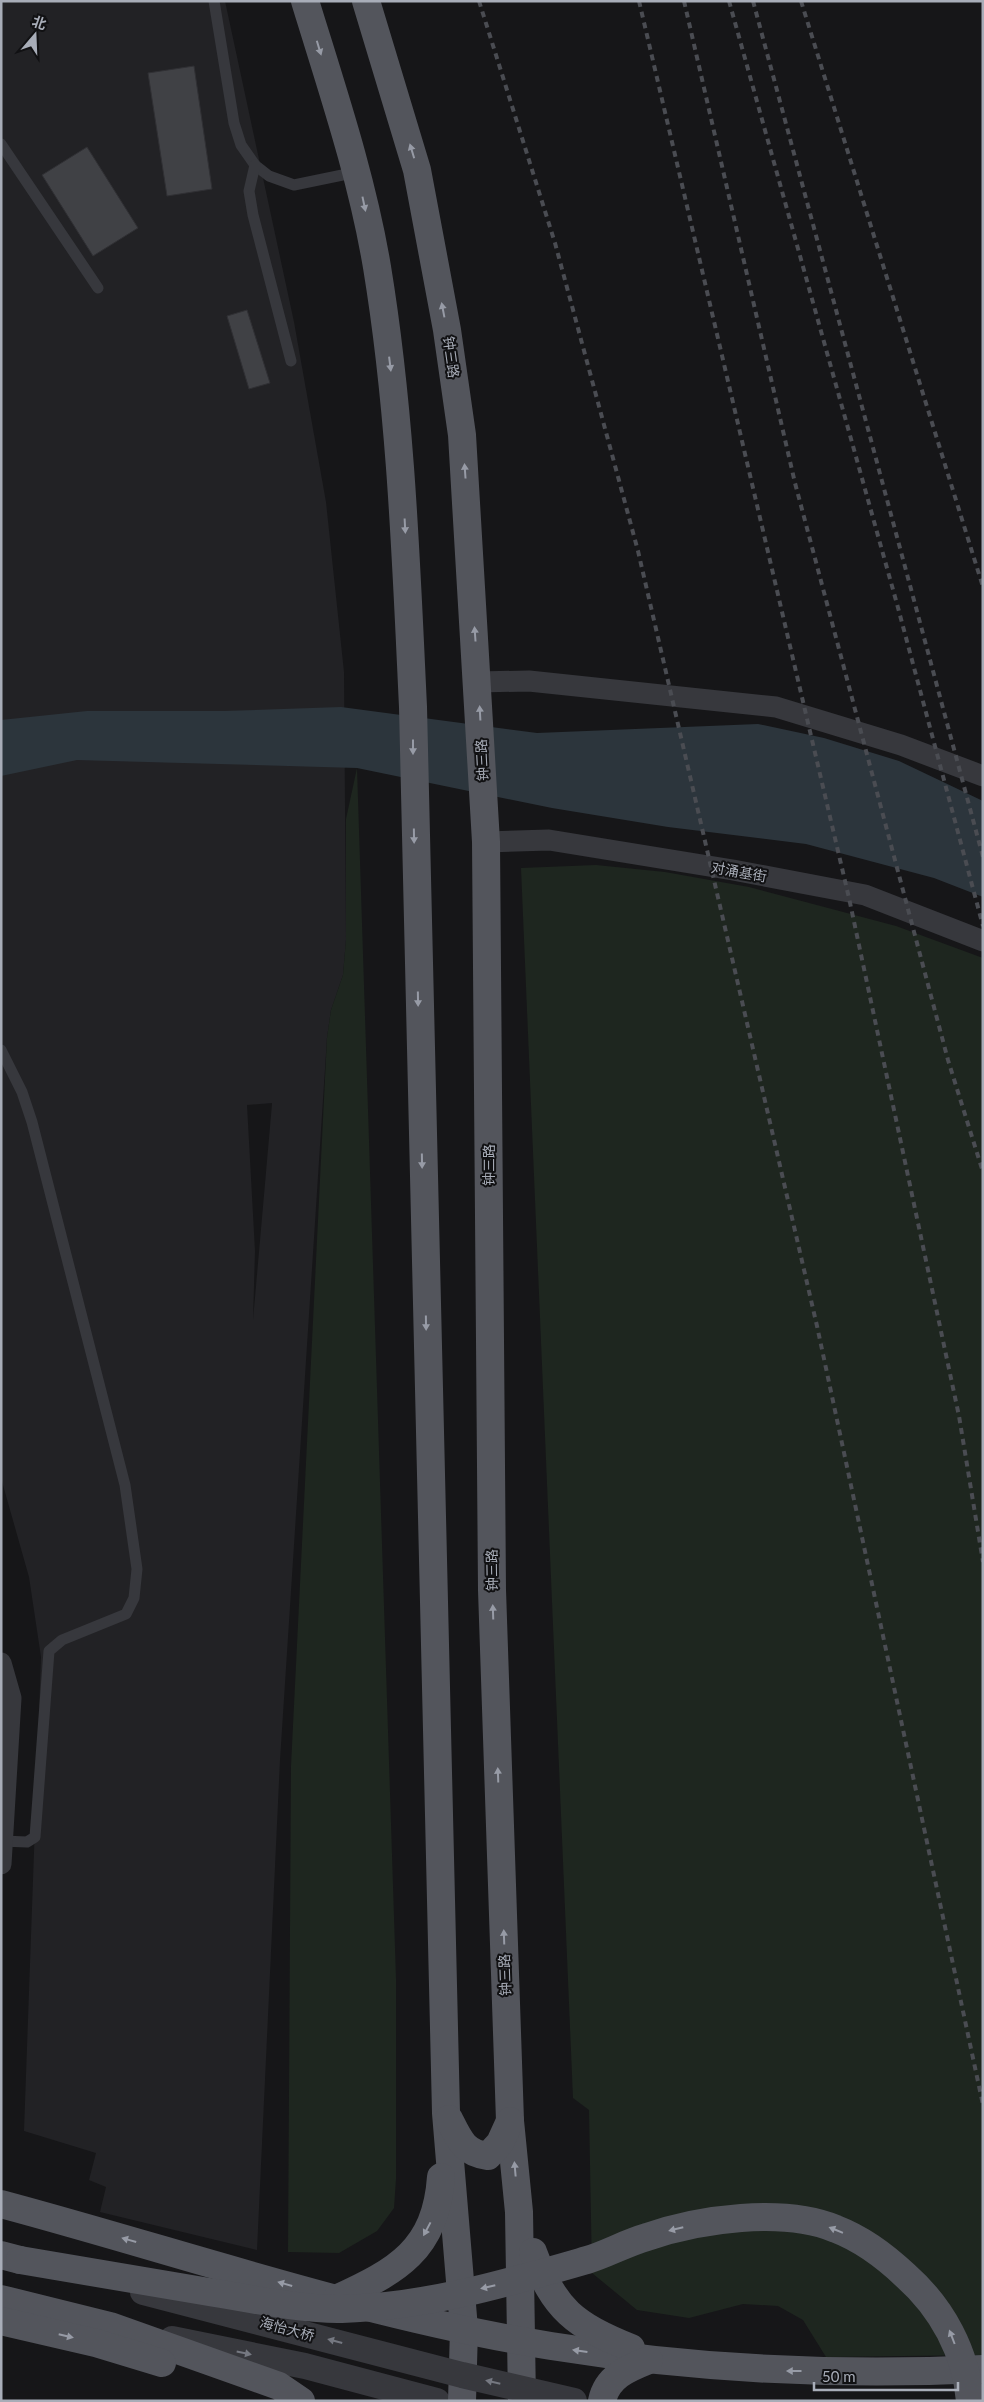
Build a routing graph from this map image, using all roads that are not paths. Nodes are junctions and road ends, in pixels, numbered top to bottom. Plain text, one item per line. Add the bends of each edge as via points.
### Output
1 (214, 1) edge
2 (305, 1) edge
3 (366, 1) edge
4 (1, 144) edge
5 (255, 165) junction
6 (357, 172) junction
7 (98, 288) dead end
8 (291, 361) dead end
9 (478, 682) junction
10 (983, 776) edge
11 (486, 842) junction
12 (983, 941) edge
13 (1, 1050) edge
14 (1, 1663) edge
15 (2, 1841) edge
16 (1, 1864) edge
17 (446, 2113) junction
18 (510, 2121) junction
19 (1, 2198) edge
20 (14, 2207) edge
21 (519, 2212) junction
22 (11, 2257) edge
23 (1, 2299) edge
24 (336, 2299) junction
25 (1, 2321) edge
26 (14, 2326) edge
27 (110, 2326) junction
28 (464, 2329) junction
29 (521, 2340) junction
30 (657, 2361) junction
31 (983, 2370) edge
32 (293, 2401) edge
33 (301, 2401) edge
34 (437, 2401) edge
35 (462, 2401) edge
36 (522, 2401) edge
37 (574, 2401) edge
38 (602, 2401) edge
39 (970, 2401) edge

1 - 5 lane via 234,122 241,145
2 -> 6 main road
9 -> 3 main road, 钟三路 via 462,435 447,330 417,170
4 - 7 lane
5 - 6 lane via 269,176 294,184
5 - 8 lane via 249,191 253,215
6 -> 17 main road via 377,266 402,466 413,707
9 - 10 street via 529,681 776,707 901,744
11 -> 9 main road, 钟三路
11 - 12 street, 对涌基街 via 549,840 865,895
18 -> 11 main road, 钟三路 via 492,1590
13 - 15 lane via 22,1092 50,1186 125,1485 137,1569 134,1598 126,1614 62,1640 49,1651 35,1837 27,1842
14 - 15 street via 11,1698
15 - 16 street
17 - 18 main road via 459,2139 474,2154 488,2156 500,2143
17 -> 24 main road via 439,2202 427,2231 405,2261 380,2279
17 - 28 main road
21 -> 18 main road, 钟三路
19 - 20 street
24 -> 20 main road
21 - 29 main road, 钟三路
21 - 30 main road via 542,2277 556,2302 601,2336
37 -> 22 street, 海怡大桥, bridge via 462,2375
39 -> 22 main road, bridge via 961,2360 946,2322 926,2293 895,2265 859,2240 833,2228 806,2221 779,2218 701,2223 648,2236 592,2258 492,2287 400,2305 339,2309 262,2301
23 - 27 main road
24 - 28 main road
25 - 26 main road
26 -> 32 main road via 96,2343
27 - 33 main road via 279,2386
27 -> 34 street via 305,2366
28 - 29 main road
28 - 35 main road
30 -> 29 main road
29 - 36 main road, 钟三路
31 -> 30 main road via 774,2371
30 - 38 main road via 628,2368 613,2379

